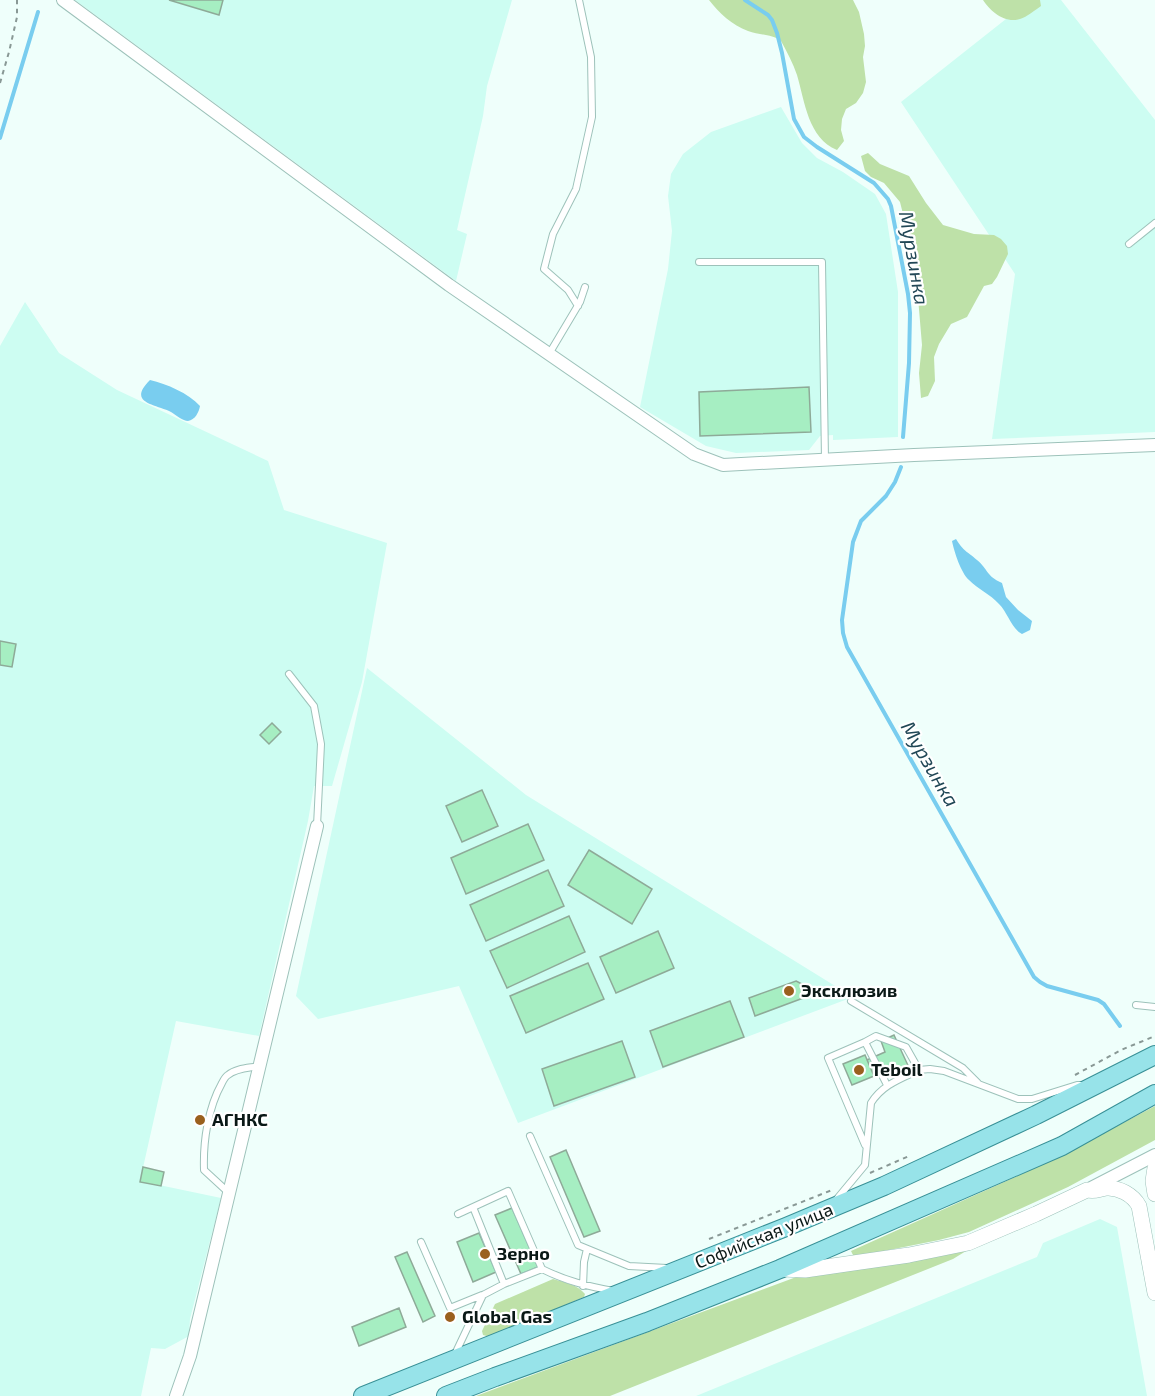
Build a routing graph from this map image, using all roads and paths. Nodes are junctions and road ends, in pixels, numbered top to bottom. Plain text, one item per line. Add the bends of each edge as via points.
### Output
1 (17, 0) edge
2 (63, 0) edge
3 (579, 0) edge
4 (0, 83) edge
5 (1155, 223) edge
6 (1129, 244) dead end
7 (699, 262) dead end
8 (585, 287) dead end
9 (578, 306) junction
10 (549, 354) junction
11 (1155, 445) edge
12 (825, 460) junction
13 (289, 674) dead end
14 (317, 826) joint
15 (851, 1001) dead end
16 (1136, 1005) dead end
17 (1155, 1007) edge
18 (1155, 1036) edge
19 (865, 1042) junction
20 (1155, 1055) edge
21 (260, 1066) junction
22 (919, 1070) junction
23 (1071, 1077) dead end
24 (886, 1085) junction
25 (981, 1085) junction
26 (1092, 1087) junction
27 (1155, 1094) edge
28 (530, 1136) dead end
29 (866, 1148) junction
30 (916, 1153) dead end
31 (1155, 1155) edge
32 (1155, 1168) edge
33 (852, 1181) junction
34 (1087, 1190) junction
35 (229, 1193) junction
36 (1155, 1194) edge
37 (472, 1207) junction
38 (828, 1210) junction
39 (458, 1214) dead end
40 (709, 1239) dead end
41 (421, 1242) dead end
42 (587, 1248) junction
43 (542, 1269) junction
44 (682, 1269) junction
45 (780, 1269) junction
46 (504, 1284) junction
47 (583, 1286) junction
48 (623, 1292) junction
49 (1155, 1293) edge
50 (483, 1295) junction
51 (452, 1361) junction
52 (176, 1396) edge
53 (363, 1396) edge
54 (446, 1396) edge

1 - 4 path via 17,17
2 - 10 street via 449,285
3 - 9 lane via 591,57 592,117 576,189 553,234 544,269 568,290
5 - 6 lane
7 - 12 lane via 822,262
8 - 9 lane
9 - 10 lane
10 - 12 street via 704,458 723,465
11 - 12 street
13 - 14 lane via 314,706 321,744
14 - 21 street
15 - 25 lane via 963,1068
16 - 17 lane
18 - 23 path
19 - 22 lane via 876,1036 906,1047
19 - 24 lane
19 - 29 lane via 828,1058
20 - 26 main road, Софийская улица
21 - 35 street
21 - 35 lane via 227,1075 216,1093 208,1120 204,1170
22 - 24 lane
22 - 25 lane via 944,1071
24 - 29 lane via 871,1103
25 - 26 lane via 1018,1099 1032,1099 1077,1085
26 - 38 main road, Софийская улица
27 - 45 main road, Софийская улица via 1062,1146
28 - 42 lane via 578,1245
29 - 33 lane via 865,1165
30 - 33 path
31 - 34 street, Софийская улица
32 - 36 street
33 - 38 lane
33 - 40 path
34 - 45 street, Софийская улица via 968,1243 805,1270
34 - 49 street via 1117,1190 1136,1201
35 - 52 street via 190,1356
37 - 39 lane
37 - 43 lane via 508,1191
37 - 46 lane
38 - 44 main road, Софийская улица
41 - 50 lane via 450,1308
42 - 44 lane via 629,1266
42 - 47 lane
43 - 46 lane
43 - 47 lane
44 - 48 main road, Софийская улица
45 - 54 main road, Софийская улица
46 - 50 lane
47 - 48 lane
48 - 51 main road, Софийская улица
50 - 51 lane
51 - 53 main road, Софийская улица

